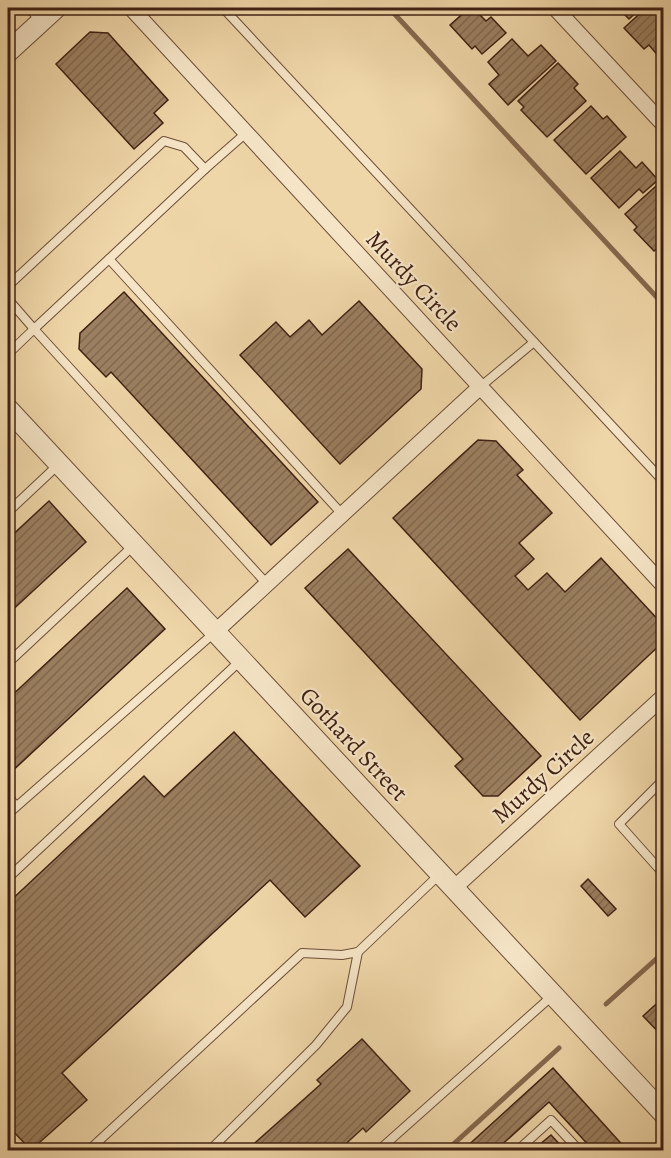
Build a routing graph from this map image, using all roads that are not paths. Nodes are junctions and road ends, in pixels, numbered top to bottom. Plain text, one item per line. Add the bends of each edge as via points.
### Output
1 (56, 8) edge
2 (131, 8) edge
3 (223, 8) edge
4 (555, 8) edge
5 (35, 14) edge
6 (8, 52) edge
7 (663, 124) edge
8 (246, 132) junction
9 (205, 169) junction
10 (110, 259) junction
11 (8, 290) edge
12 (8, 299) edge
13 (34, 329) junction
14 (534, 342) junction
15 (8, 354) edge
16 (480, 387) junction
17 (8, 409) edge
18 (59, 464) junction
19 (663, 482) edge
20 (8, 512) edge
21 (342, 514) junction
22 (134, 545) junction
23 (267, 584) junction
24 (663, 586) edge
25 (215, 632) junction
26 (242, 660) junction
27 (8, 663) edge
28 (663, 696) edge
29 (663, 779) edge
30 (8, 796) edge
31 (16, 806) junction
32 (8, 813) edge
33 (663, 869) edge
34 (8, 878) edge
35 (447, 881) junction
36 (358, 952) junction
37 (553, 995) junction
38 (663, 1114) edge
39 (89, 1150) edge
40 (210, 1150) edge
41 (378, 1150) edge
42 (518, 1150) edge
43 (579, 1150) edge

1 - 5 street
2 - 8 street, Murdy Circle
3 - 14 lane
4 - 7 street
5 - 6 street
8 - 9 lane
8 - 16 street, Murdy Circle
9 - 10 lane
9 - 11 lane via 184,147 164,141
10 - 13 lane
10 - 21 lane
12 - 13 lane
13 - 15 lane
13 - 23 lane
14 - 16 lane
14 - 19 lane
16 - 21 street
16 - 24 street, Murdy Circle
17 - 18 street, Gothard Street
18 - 20 lane
18 - 22 street, Gothard Street
21 - 23 street
22 - 25 street, Gothard Street
22 - 27 lane
23 - 25 street
25 - 26 street, Gothard Street
25 - 31 lane
26 - 34 lane
26 - 35 street, Gothard Street
28 - 35 street, Murdy Circle
29 - 33 lane via 619,824
30 - 31 lane
31 - 32 lane
35 - 36 lane
35 - 37 street, Gothard Street
36 - 39 lane via 302,953
36 - 40 lane via 347,1007 316,1045
37 - 38 street, Gothard Street
37 - 41 lane
42 - 43 lane via 551,1120

